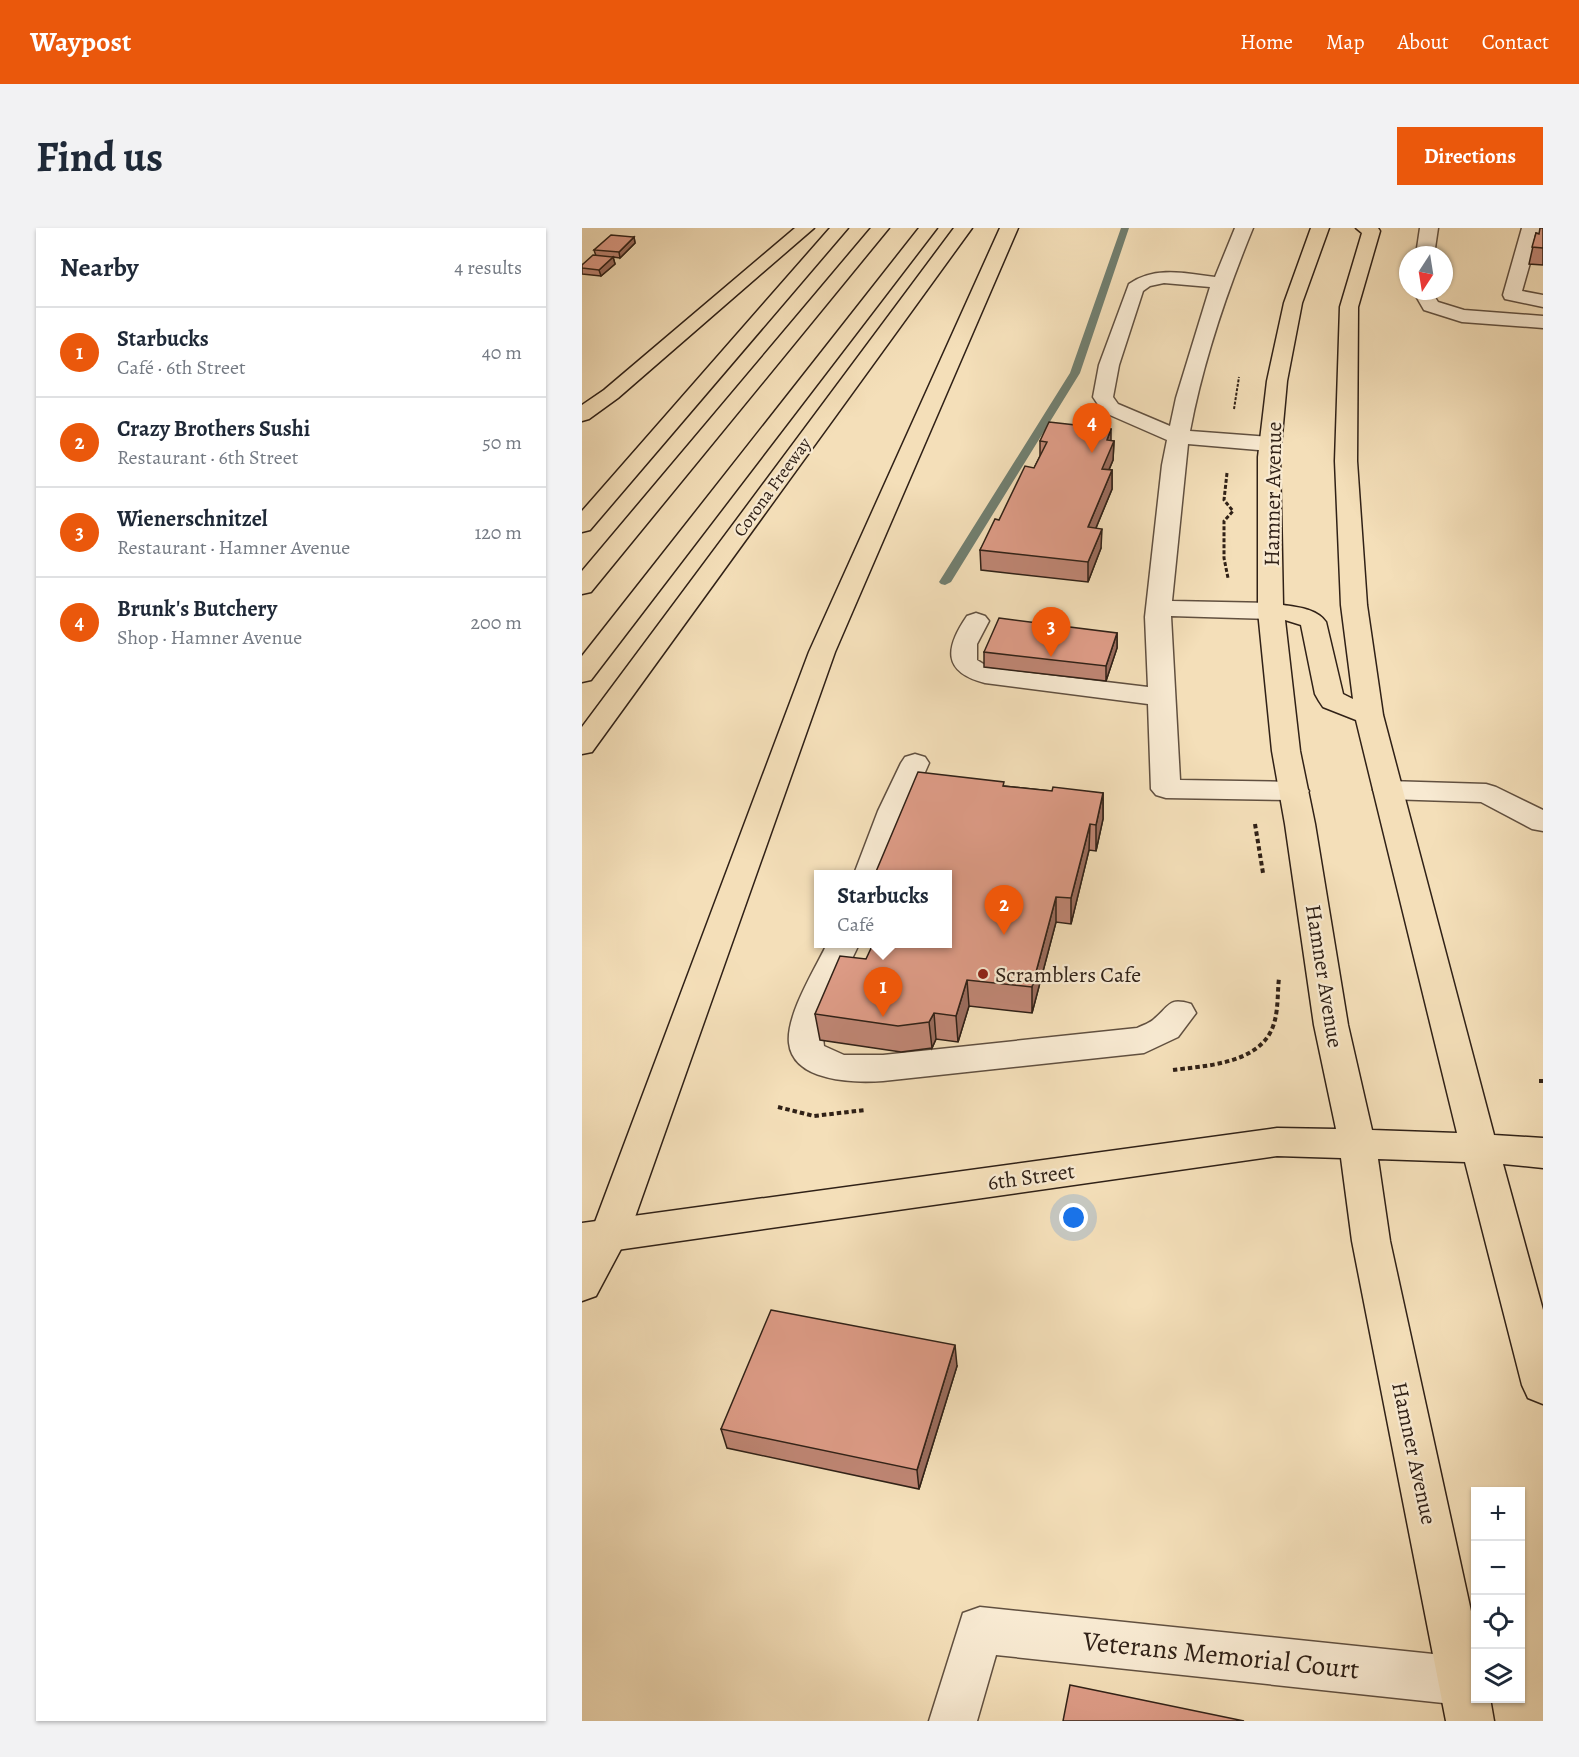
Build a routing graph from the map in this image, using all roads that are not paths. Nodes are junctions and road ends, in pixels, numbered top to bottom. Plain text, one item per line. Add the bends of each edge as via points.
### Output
1 (805, 228) edge
2 (839, 228) edge
3 (879, 228) edge
4 (928, 228) edge
5 (963, 228) edge
6 (1009, 228) edge
7 (1244, 228) edge
8 (1320, 228) edge
9 (1365, 228) edge
10 (1430, 228) edge
11 (1531, 228) edge
12 (1427, 246) edge
13 (1221, 283) junction
14 (1427, 300) edge
15 (1543, 302) edge
16 (1543, 322) edge
17 (582, 415) edge
18 (1178, 437) junction
19 (1270, 444) junction
20 (582, 525) edge
21 (582, 587) edge
22 (1159, 608) junction
23 (1271, 611) junction
24 (976, 621) dead end
25 (582, 674) edge
26 (1161, 697) junction
27 (1369, 715) junction
28 (582, 746) edge
29 (915, 763) dead end
30 (1388, 790) junction
31 (1294, 791) junction
32 (1543, 822) edge
33 (871, 870) edge
34 (841, 948) edge
35 (1179, 1013) dead end
36 (1357, 1143) junction
37 (1481, 1148) junction
38 (1543, 1153) edge
39 (596, 1236) edge
40 (582, 1284) edge
41 (1543, 1385) edge
42 (1466, 1701) edge
43 (953, 1721) edge

1 - 17 main road
2 - 20 main road
3 - 21 main road
4 - 25 main road
5 - 28 main road, Corona Freeway
6 - 39 main road via 822,652
7 - 13 street
8 - 19 main road, Hamner Avenue via 1293,303 1277,381
9 - 27 main road via 1371,231 1349,307 1346,461 1354,605
10 - 12 street
11 - 15 street via 1512,295
13 - 18 street
13 - 18 street via 1156,278 1142,281 1135,288 1109,365 1103,397 1110,408
14 - 16 street via 1431,306 1462,316
18 - 19 street
18 - 22 street
19 - 23 main road, Hamner Avenue
22 - 23 street
22 - 26 street
23 - 27 main road via 1313,622 1333,701
23 - 31 main road, Hamner Avenue
24 - 26 street via 964,644 964,661 972,670 985,675
26 - 31 street via 1166,789
27 - 30 main road
29 - 33 street
30 - 32 street via 1486,793
30 - 37 main road
31 - 36 main road, Hamner Avenue via 1332,1025
34 - 35 street via 807,1029 806,1043 808,1050 823,1062 843,1068 890,1068 1144,1040 1166,1028
36 - 37 main road, 6th Street
36 - 39 main road, 6th Street via 1263,1143
36 - 42 main road, Hamner Avenue via 1371,1241
37 - 38 main road, 6th Street
37 - 41 main road
39 - 40 main road
42 - 43 street, Veterans Memorial Court via 980,1630

